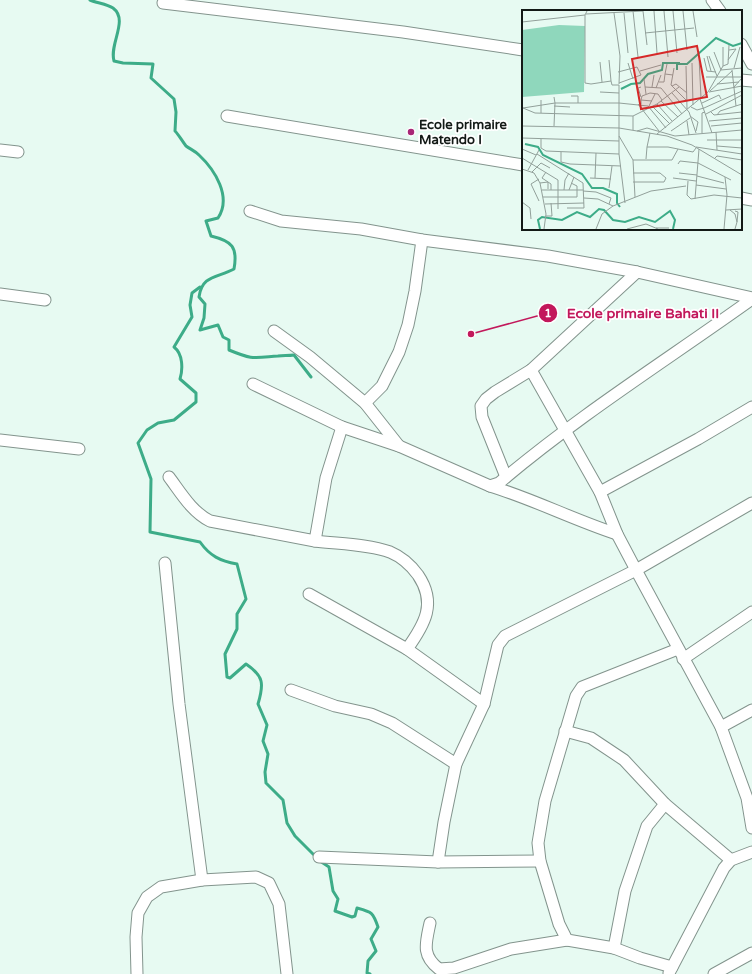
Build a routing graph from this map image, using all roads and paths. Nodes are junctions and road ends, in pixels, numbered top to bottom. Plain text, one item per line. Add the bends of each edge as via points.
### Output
1 (712, 0) edge
2 (163, 3) dead end
3 (719, 10) edge
4 (742, 46) edge
5 (522, 50) edge
6 (752, 64) edge
7 (742, 80) edge
8 (752, 82) edge
9 (227, 116) dead end
10 (0, 150) edge
11 (18, 152) dead end
12 (522, 165) edge
13 (742, 198) edge
14 (752, 200) edge
15 (250, 211) dead end
16 (422, 240) junction
17 (637, 272) junction
18 (0, 294) edge
19 (752, 299) edge
20 (45, 300) dead end
21 (274, 331) dead end
22 (531, 370) junction
23 (253, 384) dead end
24 (365, 403) junction
25 (752, 407) edge
26 (342, 427) junction
27 (565, 429) junction
28 (0, 440) edge
29 (399, 446) junction
30 (79, 449) dead end
31 (169, 477) dead end
32 (506, 477) junction
33 (490, 486) junction
34 (600, 492) junction
35 (752, 503) edge
36 (617, 534) junction
37 (315, 541) junction
38 (165, 563) dead end
39 (636, 570) junction
40 (309, 594) dead end
41 (752, 612) edge
42 (407, 650) junction
43 (681, 654) junction
44 (291, 690) dead end
45 (484, 704) junction
46 (752, 710) edge
47 (721, 727) junction
48 (566, 730) junction
49 (456, 764) junction
50 (749, 797) edge
51 (665, 804) junction
52 (752, 828) edge
53 (752, 852) edge
54 (319, 857) dead end
55 (731, 860) junction
56 (540, 861) junction
57 (438, 862) junction
58 (202, 880) junction
59 (430, 923) dead end
60 (567, 940) junction
61 (614, 948) junction
62 (752, 953) edge
63 (670, 971) edge
64 (137, 974) edge
65 (287, 974) edge
66 (714, 974) edge

1 - 3 street
2 - 5 street via 403,32
4 - 6 street
7 - 8 street
9 - 12 street
10 - 11 street
13 - 14 street
15 - 16 street via 281,221 362,229
16 - 17 street via 548,256
16 - 24 street via 416,291 399,352 382,386
17 - 19 street
17 - 22 street
18 - 20 street
19 - 27 street via 678,353
21 - 24 street
22 - 27 street
22 - 32 street via 495,392 481,406 482,417
23 - 26 street
24 - 29 street
25 - 34 street
26 - 29 street
26 - 37 street via 326,478
27 - 32 street
27 - 34 street
28 - 30 street
29 - 33 street
31 - 37 street via 197,512 210,521
32 - 33 street
33 - 36 street via 520,495
34 - 36 street
35 - 39 street
36 - 39 street
37 - 42 street via 376,548 403,558 415,570 423,582 428,599 427,613 420,632
38 - 58 street via 179,704
39 - 43 street
39 - 45 street via 505,636 498,645
40 - 42 street
41 - 43 street
42 - 45 street
43 - 47 street
43 - 48 street via 582,687 576,696
44 - 49 street via 335,706 371,714 392,723
45 - 49 street
46 - 47 street
47 - 50 street
48 - 51 street via 591,738 624,760
48 - 56 street via 545,800 538,843
49 - 57 street
50 - 52 street
51 - 55 street
51 - 61 street via 647,826 625,891
53 - 55 street
54 - 57 street
55 - 63 street via 724,868
56 - 57 street
56 - 60 street via 559,924
58 - 64 street via 161,887 147,897 138,913
58 - 65 street via 256,876 269,883 279,904
59 - 60 street via 426,940 427,956 439,969 454,968 511,949
60 - 61 street
61 - 63 street
62 - 66 street

